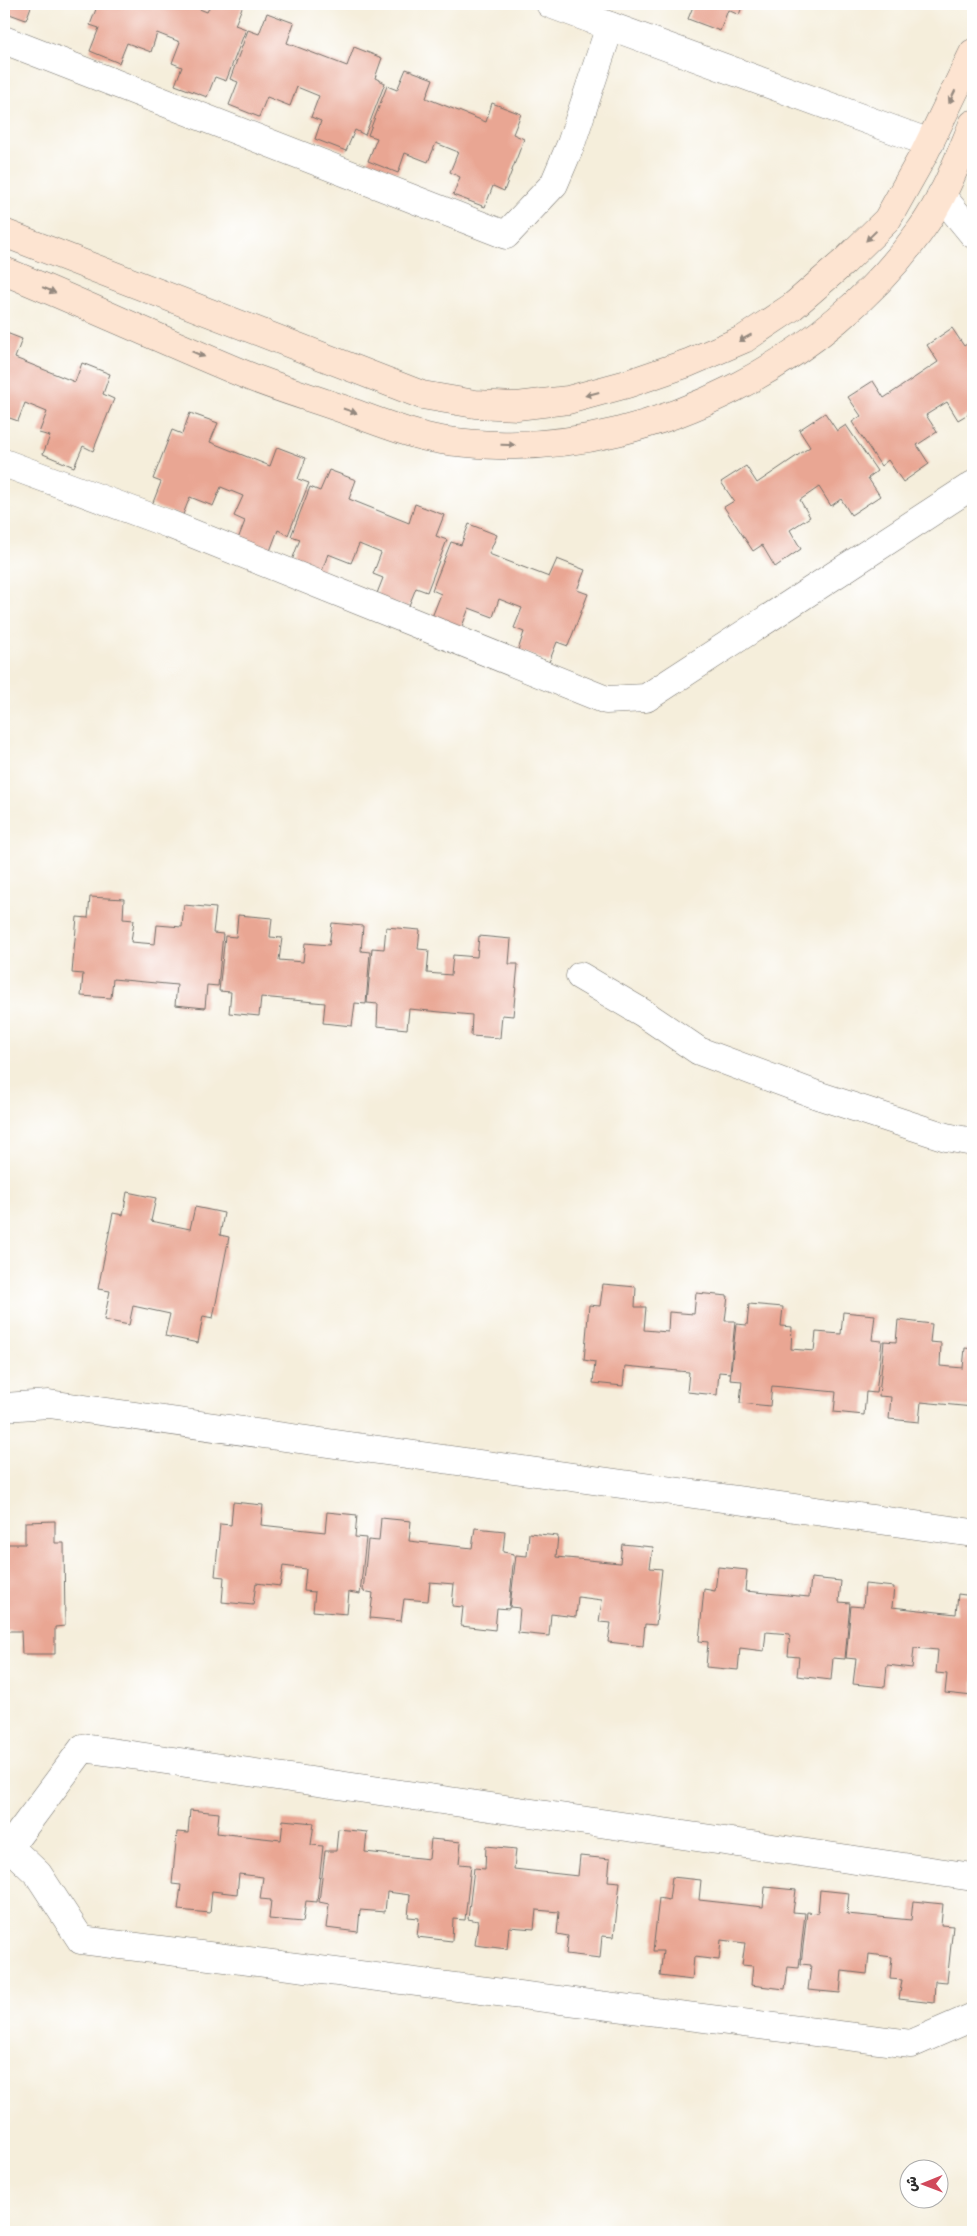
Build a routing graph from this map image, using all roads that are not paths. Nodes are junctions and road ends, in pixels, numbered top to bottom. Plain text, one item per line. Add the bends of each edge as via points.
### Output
1 (550, 4) edge
2 (610, 26) junction
3 (4, 40) edge
4 (973, 53) edge
5 (973, 124) edge
6 (930, 143) junction
7 (941, 195) junction
8 (4, 233) edge
9 (973, 234) edge
10 (4, 271) edge
11 (4, 463) edge
12 (973, 484) edge
13 (580, 976) dead end
14 (973, 1142) edge
15 (4, 1407) edge
16 (973, 1533) edge
17 (7, 1844) edge
18 (973, 1877) edge
19 (973, 2017) edge

1 - 2 street
2 - 3 street via 571,144 554,184 506,235
2 - 6 street
4 -> 6 street
5 - 7 street
6 -> 8 street via 888,220 792,307 744,339 627,384 568,400 517,406 474,404 422,395
7 - 9 street
10 -> 7 street via 254,378 420,436 472,444 526,446 586,438 657,421 722,395 777,364 824,332 888,271 921,230
11 - 12 street via 169,524 606,700 646,698
13 - 14 street via 699,1051 816,1095 946,1137
15 - 16 street via 49,1404
17 - 18 street via 83,1748
17 - 19 street via 38,1874 81,1940 911,2044

